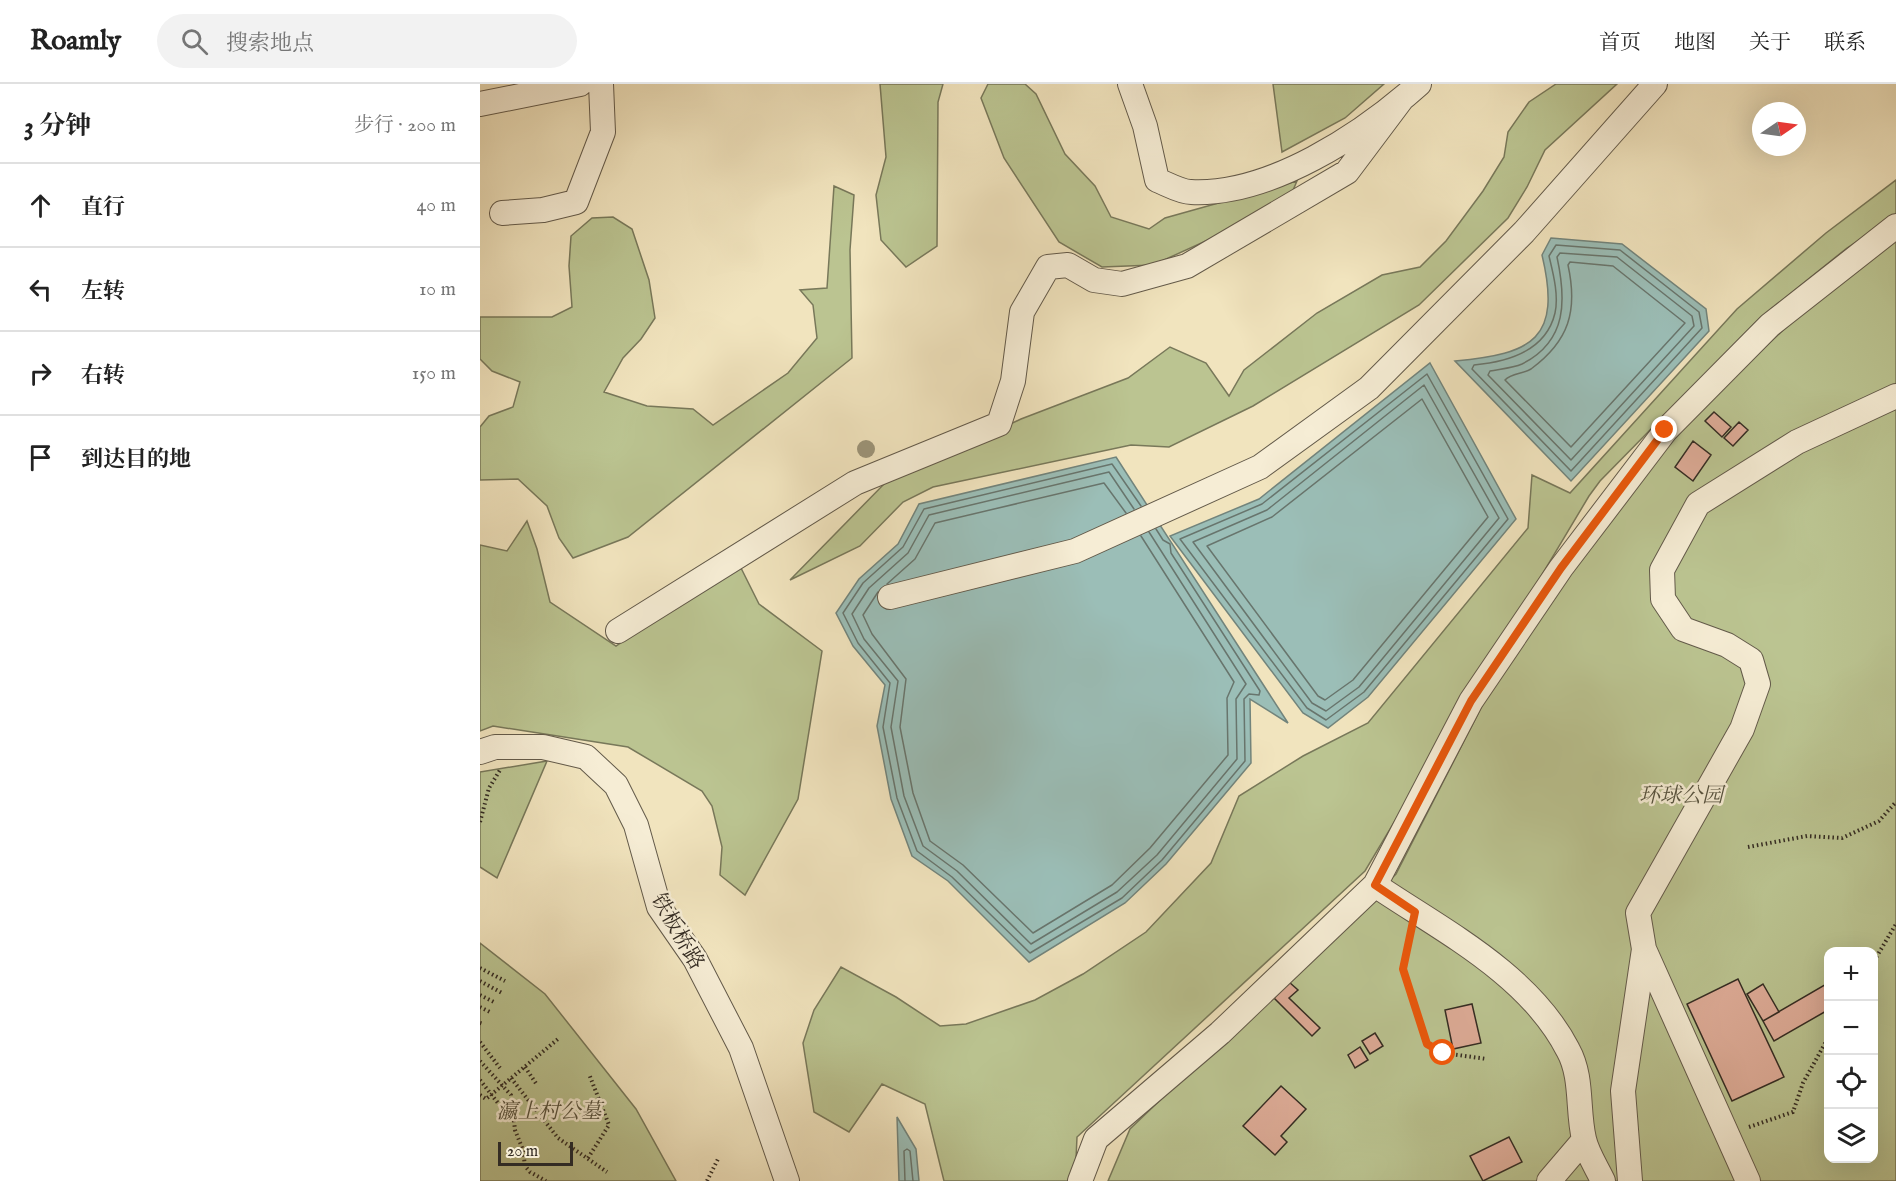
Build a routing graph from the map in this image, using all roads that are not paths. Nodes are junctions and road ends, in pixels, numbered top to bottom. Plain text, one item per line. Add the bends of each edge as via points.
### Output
1 (579, 84) edge
2 (601, 84) edge
3 (1130, 84) edge
4 (1419, 84) edge
5 (1655, 84) edge
6 (1401, 100) junction
7 (480, 104) edge
8 (502, 213) dead end
9 (1896, 226) edge
10 (1896, 396) edge
11 (890, 597) dead end
12 (618, 631) dead end
13 (480, 752) edge
14 (1375, 885) junction
15 (1644, 950) junction
16 (1584, 1140) junction
17 (787, 1181) edge
18 (1080, 1181) edge
19 (1549, 1181) edge
20 (1604, 1181) edge
21 (1630, 1181) edge
22 (1748, 1181) edge

1 - 7 street
2 - 8 street via 603,132 576,202 543,210
3 - 6 street via 1145,126 1157,180 1189,192 1229,190 1278,174 1334,149
4 - 6 street
5 - 11 street via 1524,232 1369,388 1260,467 1075,551
6 - 12 street via 1347,172 1187,266 1122,284 1094,280 1068,265 1048,267 1022,312 1013,381 999,424 855,483
9 - 14 street via 1770,325 1665,430 1561,568 1471,701
10 - 15 street via 1797,442 1698,504 1662,570 1663,598 1683,630 1726,645 1751,660 1758,684 1742,729 1638,912
13 - 17 street, 铁板桥路 via 543,747 586,757 616,785 636,825 659,907 695,959 741,1048
14 - 16 street via 1486,960 1532,998 1569,1051 1580,1094
14 - 18 street via 1220,1033 1096,1139
15 - 21 street via 1623,1090
15 - 22 street
16 - 19 street
16 - 20 street

